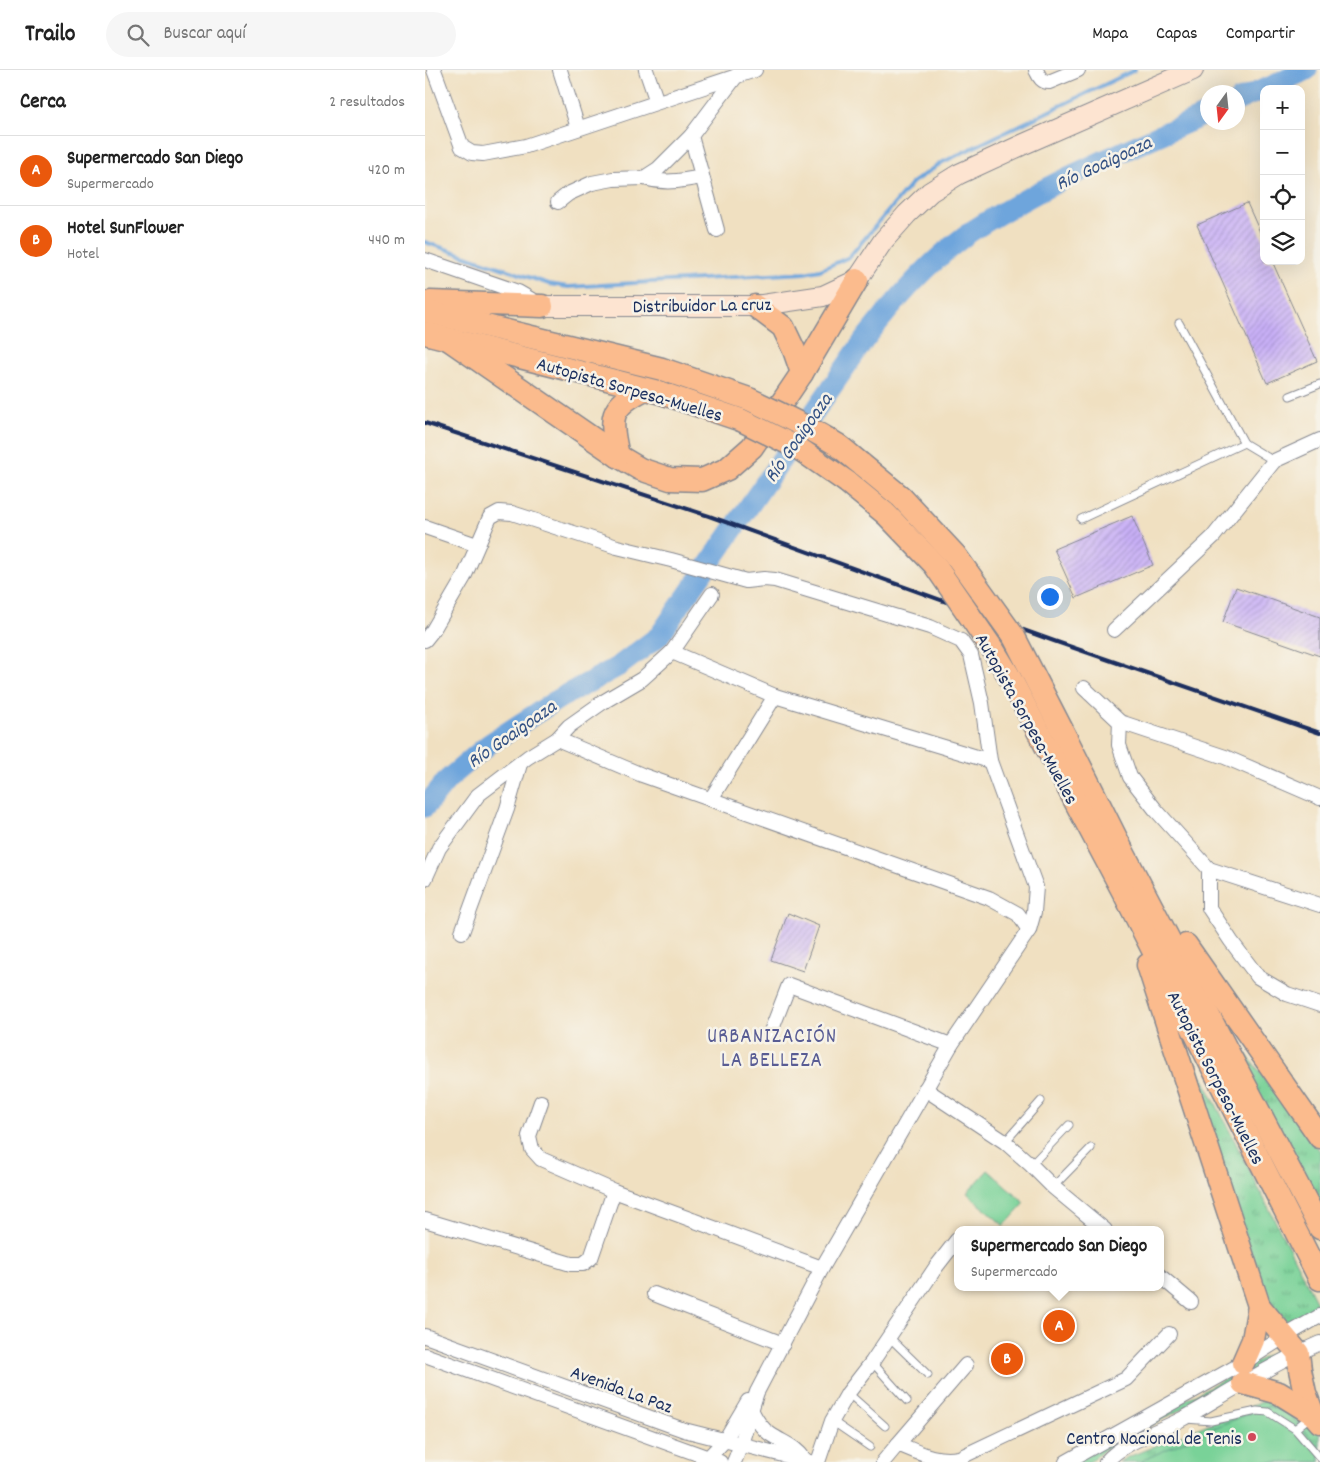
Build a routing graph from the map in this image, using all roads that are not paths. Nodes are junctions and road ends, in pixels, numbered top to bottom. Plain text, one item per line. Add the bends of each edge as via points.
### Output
1 (434, 70) edge
2 (560, 70) edge
3 (646, 70) edge
4 (755, 70) edge
5 (1036, 70) edge
6 (1078, 70) edge
7 (1193, 70) edge
8 (736, 73) edge
9 (657, 102) junction
10 (578, 128) junction
11 (691, 136) junction
12 (702, 177) junction
13 (644, 178) junction
14 (558, 202) dead end
15 (717, 230) dead end
16 (425, 260) edge
17 (857, 280) junction
18 (425, 302) edge
19 (542, 306) junction
20 (755, 306) junction
21 (425, 311) edge
22 (1179, 323) dead end
23 (425, 333) edge
24 (448, 339) junction
25 (551, 342) junction
26 (802, 373) junction
27 (1320, 384) edge
28 (645, 389) junction
29 (1290, 396) dead end
30 (1320, 440) edge
31 (1244, 443) junction
32 (618, 456) junction
33 (1274, 461) junction
34 (894, 506) junction
35 (1081, 519) dead end
36 (425, 527) edge
37 (477, 545) junction
38 (712, 594) dead end
39 (1114, 630) dead end
40 (425, 640) edge
41 (672, 652) junction
42 (1084, 688) dead end
43 (775, 696) junction
44 (1120, 722) junction
45 (557, 739) junction
46 (1057, 743) junction
47 (990, 761) junction
48 (520, 764) junction
49 (1320, 798) edge
50 (711, 799) junction
51 (1124, 854) junction
52 (1209, 870) junction
53 (425, 879) edge
54 (1125, 895) junction
55 (1320, 904) edge
56 (1029, 930) junction
57 (462, 932) dead end
58 (1320, 1005) edge
59 (770, 1034) dead end
60 (951, 1045) junction
61 (925, 1089) junction
62 (1041, 1101) dead end
63 (541, 1102) dead end
64 (1069, 1125) dead end
65 (1320, 1137) edge
66 (1005, 1142) junction
67 (1091, 1148) dead end
68 (1031, 1165) junction
69 (1053, 1187) junction
70 (614, 1191) junction
71 (425, 1220) edge
72 (1100, 1226) edge
73 (1320, 1228) edge
74 (954, 1244) edge
75 (822, 1268) junction
76 (1164, 1279) edge
77 (1320, 1279) edge
78 (654, 1294) dead end
79 (1191, 1302) dead end
80 (1259, 1306) junction
81 (1320, 1316) edge
82 (1169, 1334) dead end
83 (425, 1336) edge
84 (888, 1336) junction
85 (1320, 1343) edge
86 (783, 1344) junction
87 (1291, 1345) junction
88 (425, 1356) edge
89 (872, 1362) junction
90 (966, 1365) dead end
91 (1243, 1373) junction
92 (928, 1375) dead end
93 (757, 1392) junction
94 (848, 1393) junction
95 (907, 1401) dead end
96 (751, 1409) junction
97 (1317, 1418) edge
98 (1183, 1419) junction
99 (832, 1421) junction
100 (885, 1426) dead end
101 (1295, 1429) junction
102 (725, 1440) junction
103 (899, 1444) junction
104 (741, 1446) junction
105 (870, 1447) dead end
106 (1320, 1458) edge
107 (714, 1460) edge
108 (811, 1461) edge
109 (734, 1462) edge
110 (883, 1462) edge
111 (1066, 1462) edge
112 (1106, 1462) edge

1 - 10 street via 462,146 472,153 525,146
2 - 10 street
3 - 9 street
4 - 8 street
5 - 6 street via 1039,77 1049,82
7 - 17 main road via 959,174 930,192 883,241
8 - 9 street
8 - 11 street
9 - 10 street
11 - 12 street
11 - 13 street
12 - 13 street via 675,182
12 - 15 street
13 - 14 street via 591,183
16 - 19 street via 518,292
17 - 20 main road, Distribuidor La cruz via 823,296
17 - 26 main road
18 - 19 main road
19 - 20 main road, Distribuidor La cruz
19 - 25 main road via 532,315 530,322 534,331
20 - 26 main road via 783,327
21 - 25 main road, Autopista Sorpesa-Muelles
22 - 31 lane
23 - 24 main road, Autopista Sorpesa-Muelles
24 - 28 main road, Autopista Sorpesa-Muelles
24 - 32 main road
25 - 34 main road, Autopista Sorpesa-Muelles, bridge via 662,369 749,399 787,416 838,445 861,464
26 - 32 main road via 752,447 727,469 702,480 670,480 640,469
27 - 29 lane
28 - 32 main road via 632,395 614,414 613,430
28 - 34 main road, Autopista Sorpesa-Muelles, bridge via 741,420 798,448 847,482
30 - 33 street
31 - 33 lane
31 - 35 lane
33 - 39 street via 1213,537
34 - 46 main road, Autopista Sorpesa-Muelles, bridge via 955,554 1014,637
36 - 37 street
37 - 40 street via 464,577
37 - 47 street via 490,518 499,512 512,513 617,547 746,581 775,580 929,627 961,641 971,655
38 - 41 street
41 - 43 street
41 - 45 street via 641,679 569,726
42 - 44 street
43 - 47 street
43 - 50 street
44 - 49 street via 1225,757
44 - 52 street via 1119,745 1130,777
45 - 48 street
45 - 50 street via 642,775
46 - 51 main road, Autopista Sorpesa-Muelles
46 - 54 main road, Autopista Sorpesa-Muelles
47 - 56 street via 1036,887
48 - 53 street via 478,795 439,848
48 - 57 street via 507,810
50 - 56 street via 989,898 1018,914
51 - 65 main road
51 - 73 main road, Autopista Sorpesa-Muelles
52 - 55 street
52 - 58 street via 1209,908 1258,977 1287,994
54 - 77 main road, Autopista Sorpesa-Muelles
54 - 80 main road
56 - 60 street
59 - 60 street via 789,984
60 - 61 street
61 - 66 street
61 - 75 street
62 - 66 lane
63 - 70 street via 529,1136 531,1149 541,1159
64 - 68 lane
66 - 68 street
67 - 69 lane
68 - 69 street
69 - 72 street
70 - 71 street via 591,1258 583,1264 571,1264
70 - 75 street
74 - 84 street
75 - 86 street
76 - 79 street
78 - 86 street
80 - 87 main road
80 - 91 main road
81 - 87 street
82 - 103 street via 1126,1379 959,1458 933,1458
83 - 102 street, Avenida La Paz via 684,1430
84 - 89 street
84 - 92 lane
85 - 87 street
86 - 93 street
87 - 91 street
87 - 91 street
87 - 97 main road via 1305,1393
88 - 107 street, Avenida La Paz
89 - 94 street
89 - 95 lane
90 - 103 street
91 - 97 main road
91 - 98 street
91 - 111 street
93 - 96 street
93 - 102 street via 749,1399
94 - 99 street
94 - 100 lane
96 - 104 street
96 - 108 street via 769,1434
97 - 101 lane
98 - 101 lane via 1211,1421 1263,1411
98 - 112 street via 1127,1446
99 - 105 lane
99 - 108 street
101 - 106 lane
102 - 104 street, Avenida La Paz
102 - 107 street
103 - 110 street
104 - 108 street, Avenida La Paz
104 - 109 street

